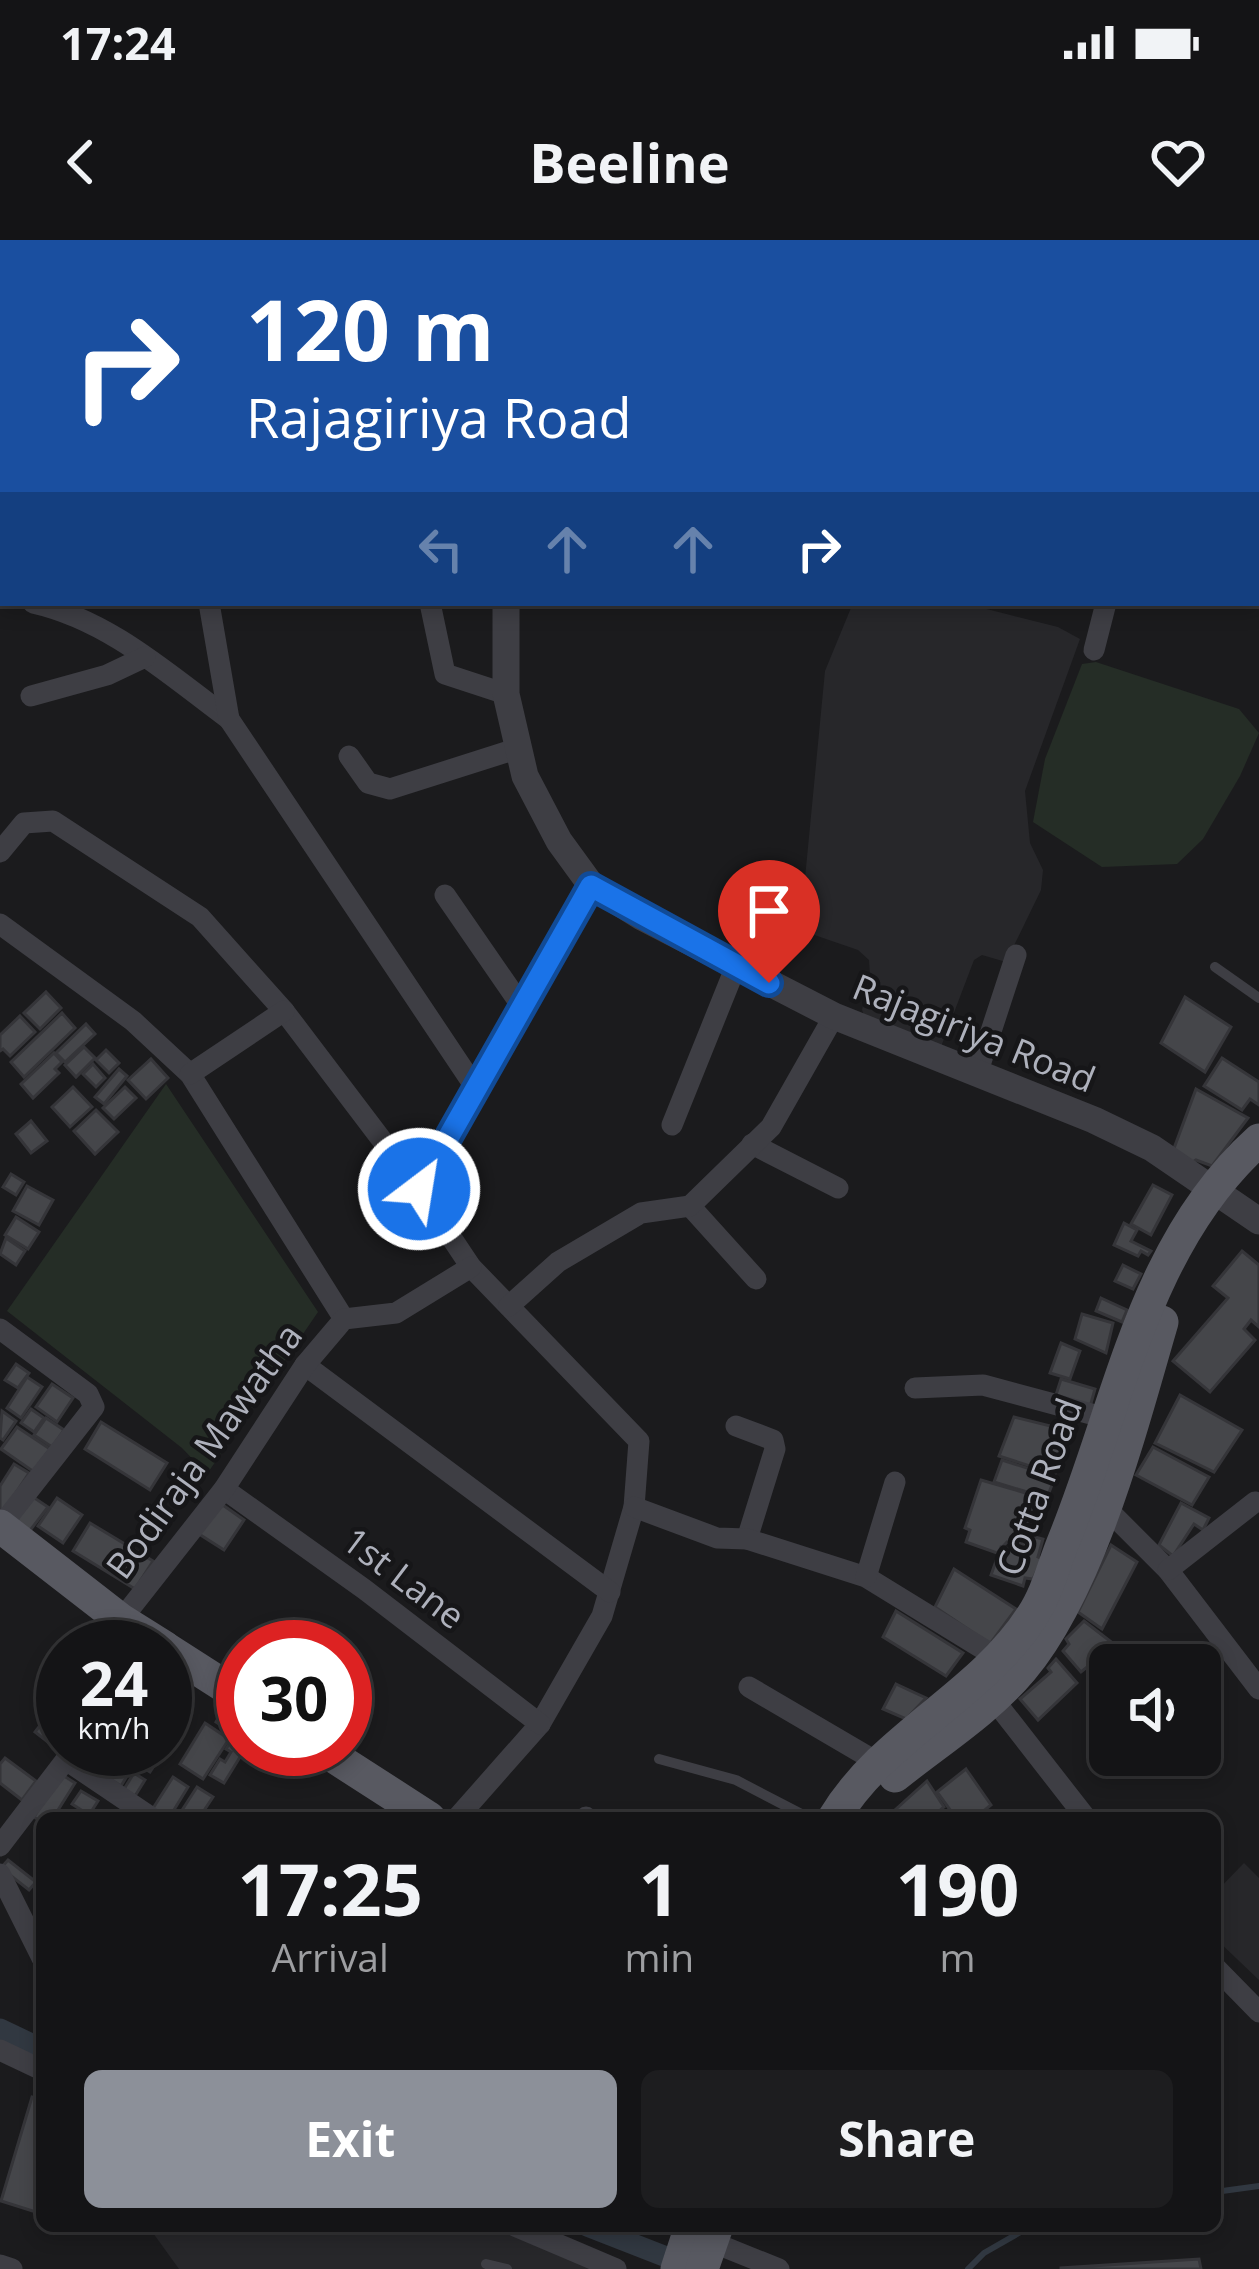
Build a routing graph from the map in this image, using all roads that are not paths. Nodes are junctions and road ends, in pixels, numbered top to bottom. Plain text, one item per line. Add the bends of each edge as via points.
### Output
1 (48, 606) edge
2 (209, 606) edge
3 (431, 606) edge
4 (506, 606) edge
5 (1105, 606) edge
6 (1094, 650) dead end
7 (145, 657) junction
8 (506, 694) junction
9 (31, 696) dead end
10 (229, 719) junction
11 (519, 748) junction
12 (350, 756) dead end
13 (0, 852) edge
14 (591, 886) junction
15 (445, 895) dead end
16 (0, 924) edge
17 (1016, 955) dead end
18 (736, 966) junction
19 (1215, 967) dead end
20 (1259, 998) edge
21 (523, 1008) junction
22 (284, 1011) junction
23 (834, 1016) junction
24 (190, 1074) junction
25 (977, 1074) junction
26 (477, 1090) junction
27 (672, 1125) dead end
28 (1259, 1140) edge
29 (752, 1144) junction
30 (1259, 1175) edge
31 (838, 1188) dead end
32 (419, 1189) junction
33 (1222, 1196) junction
34 (690, 1206) junction
35 (1259, 1221) edge
36 (471, 1267) junction
37 (756, 1279) dead end
38 (509, 1306) junction
39 (344, 1319) junction
40 (0, 1329) edge
41 (1145, 1342) junction
42 (305, 1365) junction
43 (915, 1388) dead end
44 (1106, 1418) junction
45 (736, 1426) dead end
46 (895, 1482) dead end
47 (224, 1489) junction
48 (1093, 1502) junction
49 (1255, 1502) dead end
50 (634, 1507) junction
51 (0, 1526) edge
52 (747, 1539) junction
53 (1168, 1570) junction
54 (866, 1577) junction
55 (610, 1592) junction
56 (121, 1620) joint
57 (996, 1677) junction
58 (749, 1688) dead end
59 (1259, 1689) edge
60 (540, 1724) junction
61 (659, 1759) dead end
62 (878, 1762) junction
63 (54, 1776) edge
64 (97, 1776) edge
65 (364, 1776) edge
66 (144, 1812) edge
67 (420, 1812) edge
68 (462, 1812) edge
69 (797, 1812) edge
70 (837, 1812) edge
71 (864, 1812) edge
72 (1082, 1812) edge
73 (0, 1846) edge
74 (0, 1874) edge
75 (36, 1946) edge
76 (1221, 1973) edge
77 (1259, 2012) edge
78 (0, 2050) edge
79 (36, 2067) edge
80 (529, 2232) edge
81 (699, 2246) edge
82 (486, 2264) dead end
83 (0, 2265) edge
84 (12, 2269) edge
85 (507, 2269) edge
86 (616, 2269) edge
87 (779, 2269) edge

1 - 7 street
2 - 10 street
3 - 8 street via 445,674
4 - 8 street, Rajagiriya Road
5 - 6 street
7 - 9 street
7 - 10 street
8 - 11 street, Rajagiriya Road
10 - 26 street
11 - 12 street via 390,789 368,783
11 - 14 street, Rajagiriya Road via 525,776
13 - 22 street via 24,823 53,821 200,917
14 - 18 street, Rajagiriya Road
14 - 21 street
15 - 21 street
16 - 24 street via 133,1021
17 - 25 street
18 - 23 street, Rajagiriya Road
18 - 27 street
19 - 20 lane
21 - 26 street
22 - 24 street
22 - 32 street
23 - 25 street, Rajagiriya Road
23 - 29 street via 771,1127
24 - 39 street
25 - 33 street, Rajagiriya Road via 1152,1148
26 - 32 street
28 - 33 main road, Cotta Road
29 - 31 street
29 - 34 street
30 - 33 main road, Cotta Road
32 - 36 street
33 - 35 street, Rajagiriya Road
33 - 41 main road, Cotta Road via 1177,1244
34 - 37 street
34 - 38 street via 641,1213 558,1262
36 - 38 street
36 - 39 street, Bodiraja Mawatha via 396,1313
38 - 50 street via 639,1442
39 - 42 street, Bodiraja Mawatha
40 - 51 street via 88,1394 94,1407
41 - 44 main road, Cotta Road
41 - 48 main road, Cotta Road
42 - 47 street, Bodiraja Mawatha
42 - 55 street
43 - 44 street via 983,1385
44 - 48 main road, Cotta Road
45 - 52 street via 772,1440 775,1449
46 - 54 street
47 - 56 street, Bodiraja Mawatha
47 - 60 street, 1st Lane
48 - 53 street
48 - 57 main road, Cotta Road via 1053,1629
49 - 53 street
50 - 52 street via 717,1538
50 - 55 street
51 - 56 main road
52 - 54 street
53 - 59 street
54 - 57 street
55 - 60 street
57 - 62 main road, Cotta Road
57 - 71 main road, Cotta Road
57 - 72 street
58 - 62 street
60 - 68 street
61 - 69 lane via 736,1780
62 - 70 main road, Cotta Road
63 - 73 street
64 - 66 street
65 - 67 main road
74 - 75 street
76 - 77 street
78 - 79 street
80 - 86 street
81 - 87 street
82 - 85 lane
83 - 84 street

